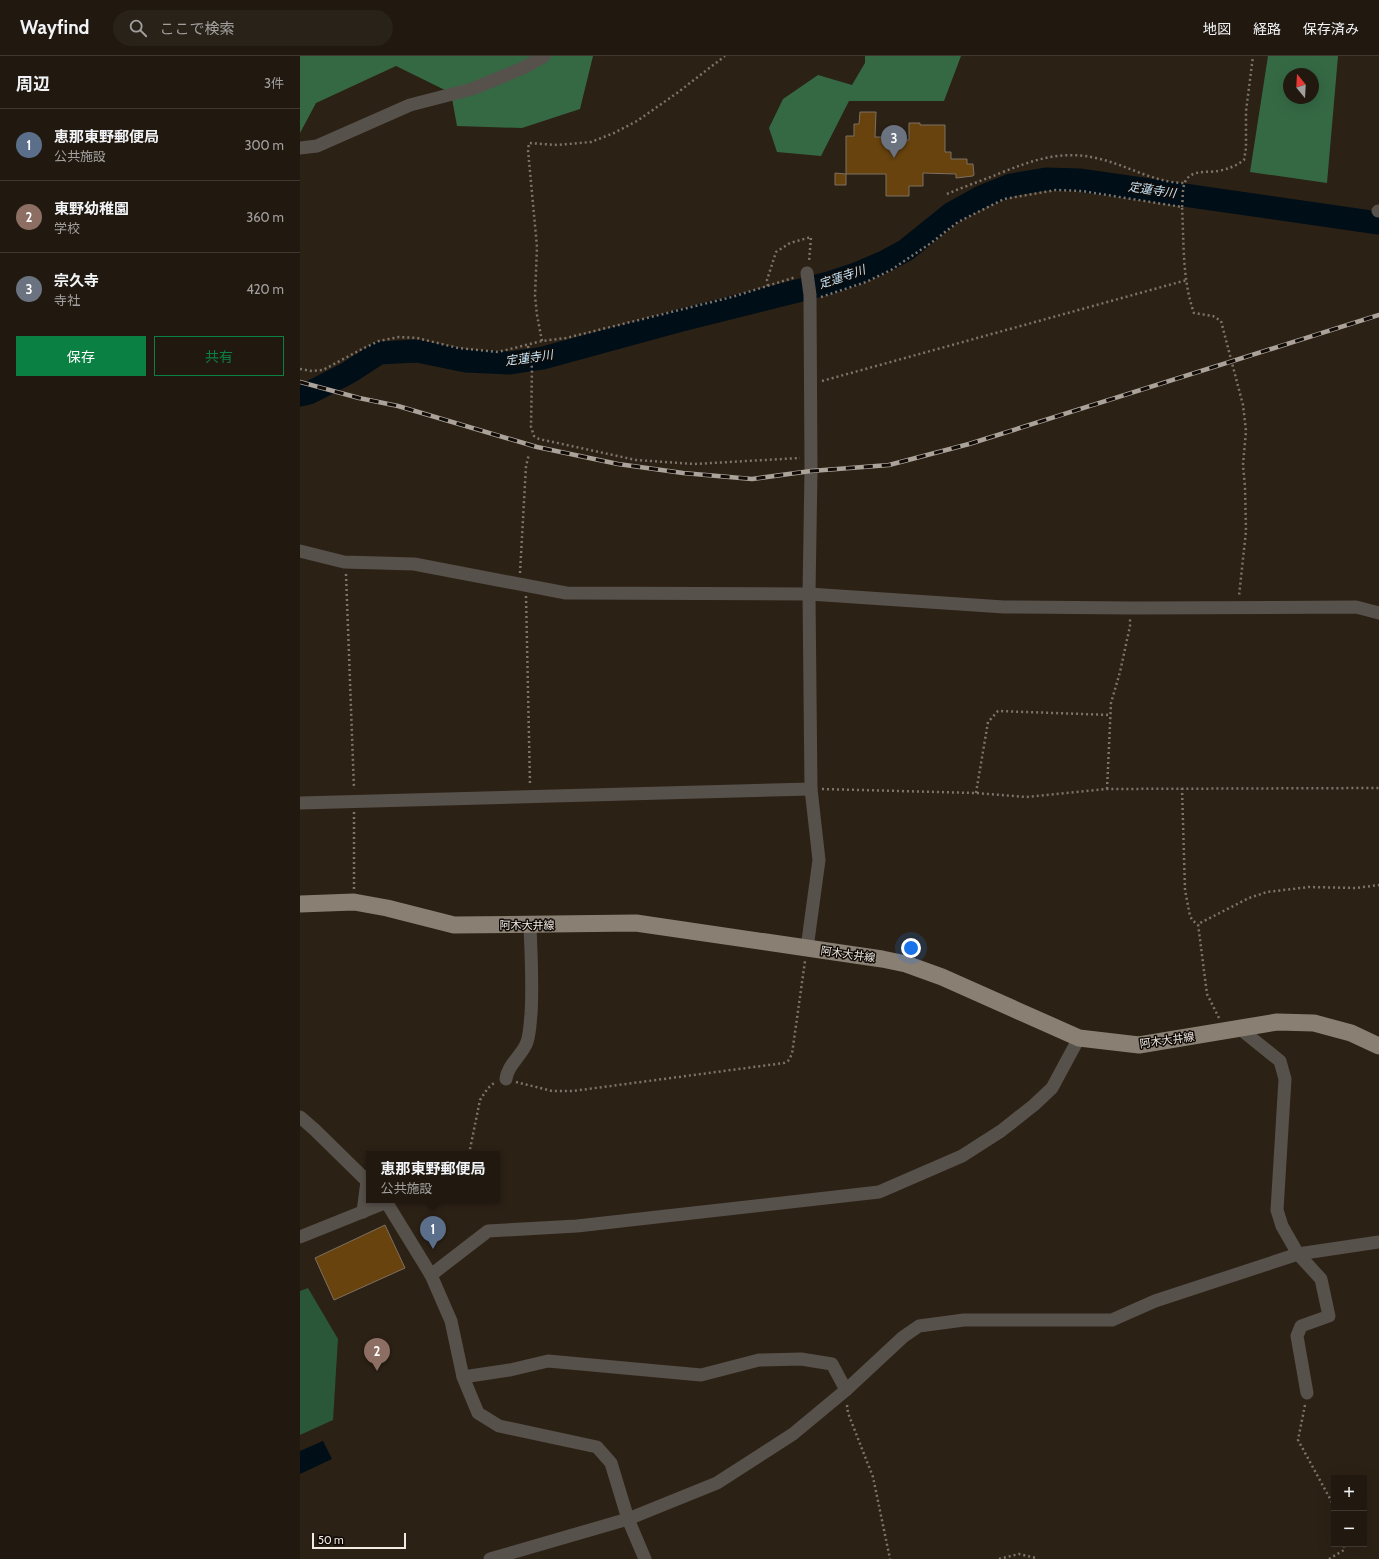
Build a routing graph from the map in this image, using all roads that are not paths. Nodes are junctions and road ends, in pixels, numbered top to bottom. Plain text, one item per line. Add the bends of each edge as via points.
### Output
1 (544, 56) edge
2 (300, 148) edge
3 (807, 273) road end
4 (300, 551) edge
5 (809, 594) junction
6 (1379, 613) edge
7 (812, 789) junction
8 (300, 803) edge
9 (300, 904) edge
10 (530, 925) junction
11 (807, 948) junction
12 (1232, 1030) junction
13 (1079, 1038) junction
14 (1379, 1046) edge
15 (506, 1079) road end
16 (300, 1117) edge
17 (366, 1180) edge
18 (366, 1194) edge
19 (382, 1203) edge
20 (387, 1203) edge
21 (363, 1212) junction
22 (300, 1237) edge
23 (1379, 1242) edge
24 (1298, 1254) junction
25 (432, 1275) junction
26 (463, 1377) junction
27 (846, 1390) junction
28 (1307, 1393) road end
29 (628, 1519) junction
30 (490, 1559) edge
31 (645, 1559) edge

1 - 2 street via 523,68 472,89 410,105 318,146
3 - 5 street via 810,298 811,458
4 - 5 street via 346,562 414,564 566,593
5 - 6 street via 1004,607 1356,607
5 - 7 street
7 - 8 street
7 - 11 street via 819,860
9 - 10 main road, 阿木大井線 via 354,902 454,925
10 - 11 main road, 阿木大井線 via 636,923
10 - 15 street via 533,985 529,1031 523,1050 510,1068
11 - 13 main road, 阿木大井線 via 882,959 928,972
12 - 13 main road, 阿木大井線 via 1139,1045
12 - 14 main road, 阿木大井線 via 1277,1022 1314,1023 1351,1033
12 - 24 street via 1280,1061 1285,1079 1277,1210 1282,1226
13 - 25 street via 1052,1088 1001,1131 962,1156 879,1192 577,1226 488,1231
16 - 17 street
18 - 21 street
19 - 21 street
20 - 25 street
21 - 22 street
23 - 24 street
24 - 27 street via 1155,1301 1112,1320 964,1320 919,1326 903,1337
24 - 28 street via 1321,1279 1330,1316 1301,1326 1297,1336
25 - 26 street via 451,1321
26 - 27 street via 548,1361 701,1375 759,1360 800,1359 832,1364
26 - 29 street via 478,1413 499,1426 597,1447 611,1463
27 - 29 street via 793,1434 717,1483
29 - 30 street
29 - 31 street

